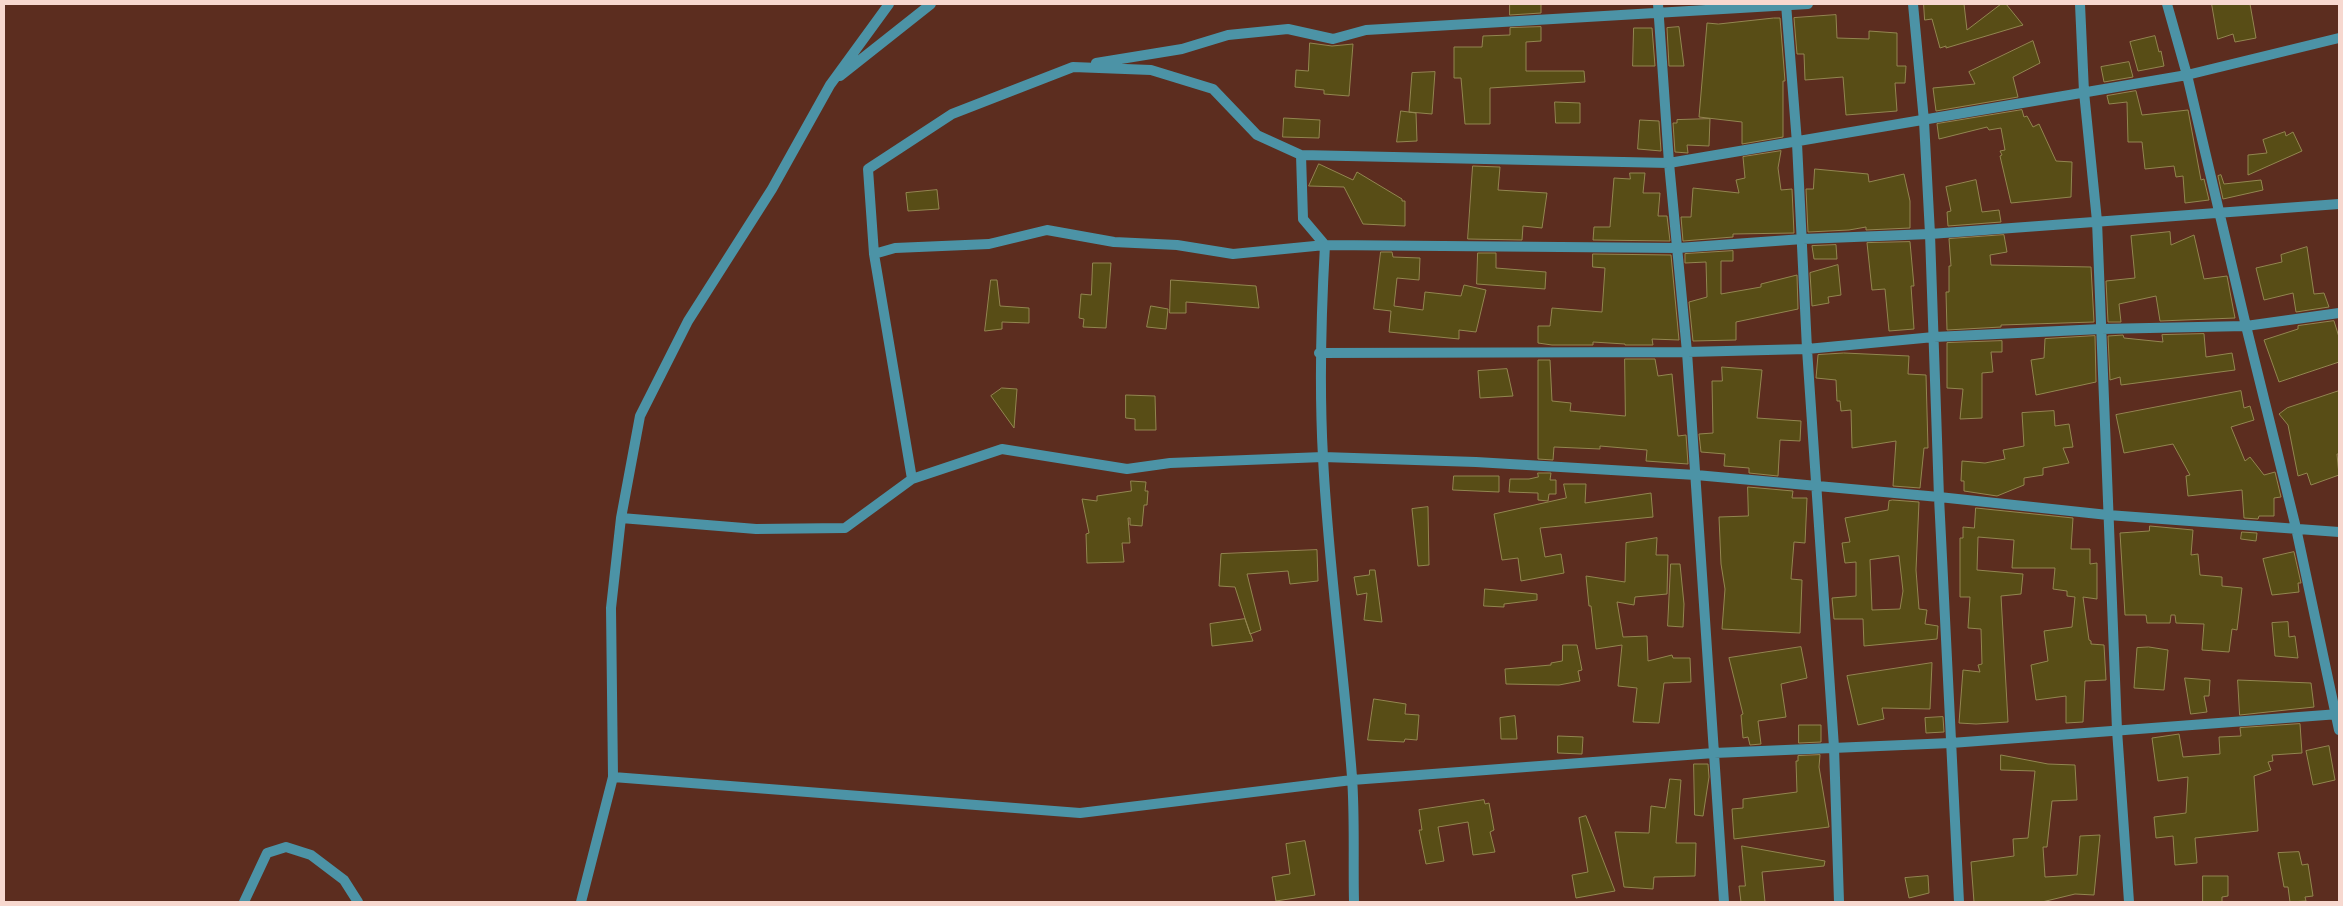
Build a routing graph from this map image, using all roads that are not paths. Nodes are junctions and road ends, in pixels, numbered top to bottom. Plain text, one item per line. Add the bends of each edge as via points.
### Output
1 (889, 4) edge
2 (931, 4) edge
3 (1808, 4) edge
4 (1913, 4) edge
5 (2080, 4) edge
6 (2167, 4) edge
7 (1786, 5) edge
8 (1659, 8) edge
9 (2339, 38) edge
10 (1073, 67) junction
11 (2187, 75) junction
12 (830, 85) junction
13 (2084, 92) junction
14 (1924, 121) junction
15 (1797, 143) junction
16 (1301, 155) junction
17 (1669, 163) junction
18 (2339, 204) edge
19 (2219, 213) junction
20 (2097, 221) junction
21 (1930, 234) junction
22 (1802, 239) junction
23 (1325, 245) junction
24 (1678, 248) junction
25 (874, 254) junction
26 (2339, 313) edge
27 (2246, 326) junction
28 (2101, 329) junction
29 (1934, 336) junction
30 (1807, 349) junction
31 (1687, 352) junction
32 (1319, 353) junction
33 (1322, 457) junction
34 (1696, 475) junction
35 (912, 479) junction
36 (1816, 485) junction
37 (1938, 497) junction
38 (2108, 515) junction
39 (622, 518) junction
40 (2296, 528) junction
41 (2339, 532) edge
42 (2337, 714) edge
43 (2117, 730) junction
44 (2339, 730) edge
45 (1951, 742) junction
46 (1834, 747) junction
47 (1714, 753) junction
48 (613, 777) junction
49 (1352, 780) junction
50 (244, 902) edge
51 (358, 902) edge
52 (581, 902) edge
53 (1354, 902) edge
54 (1724, 902) edge
55 (1839, 902) edge
56 (1959, 902) edge
57 (2129, 902) edge

1 - 12 street
2 - 12 street
3 - 7 street
4 - 14 street
5 - 13 street
6 - 11 street
7 - 8 street
7 - 15 street
8 - 10 street via 1366,30 1333,39 1288,29 1228,35 1182,49
8 - 17 street
9 - 11 street
10 - 16 street via 1151,70 1213,89 1257,134
10 - 25 street via 952,114 868,169
11 - 13 street
11 - 19 street
12 - 39 street via 772,189 688,321 640,416
13 - 14 street
13 - 20 street
14 - 15 street
14 - 21 street
15 - 17 street
15 - 22 street
16 - 17 street
16 - 23 street via 1303,219
17 - 24 street
18 - 19 street
19 - 20 street
19 - 27 street
20 - 21 street
20 - 28 street
21 - 22 street
21 - 29 street
22 - 24 street
22 - 30 street
23 - 24 street
23 - 25 street via 1232,254 1177,245 1114,242 1047,230 989,244 895,248
23 - 32 street
24 - 31 street
25 - 35 street
26 - 27 street
27 - 28 street
27 - 40 street
28 - 29 street
28 - 38 street
29 - 30 street
29 - 37 street
30 - 31 street
30 - 36 street
31 - 32 street
31 - 34 street
32 - 33 street
33 - 34 street
33 - 35 street via 1170,463 1127,469 1002,449
33 - 49 street
34 - 36 street
34 - 47 street
35 - 39 street via 845,528 756,529
36 - 37 street
36 - 46 street
37 - 38 street
37 - 45 street
38 - 40 street
38 - 43 street
39 - 48 street via 610,608
40 - 41 street
40 - 42 street
42 - 43 street
42 - 44 street
43 - 45 street
43 - 57 street
45 - 46 street
45 - 56 street
46 - 47 street
46 - 55 street
47 - 49 street
47 - 54 street
48 - 49 street via 1080,813
48 - 52 street
49 - 53 street
50 - 51 street via 267,853 286,847 311,856 344,880

